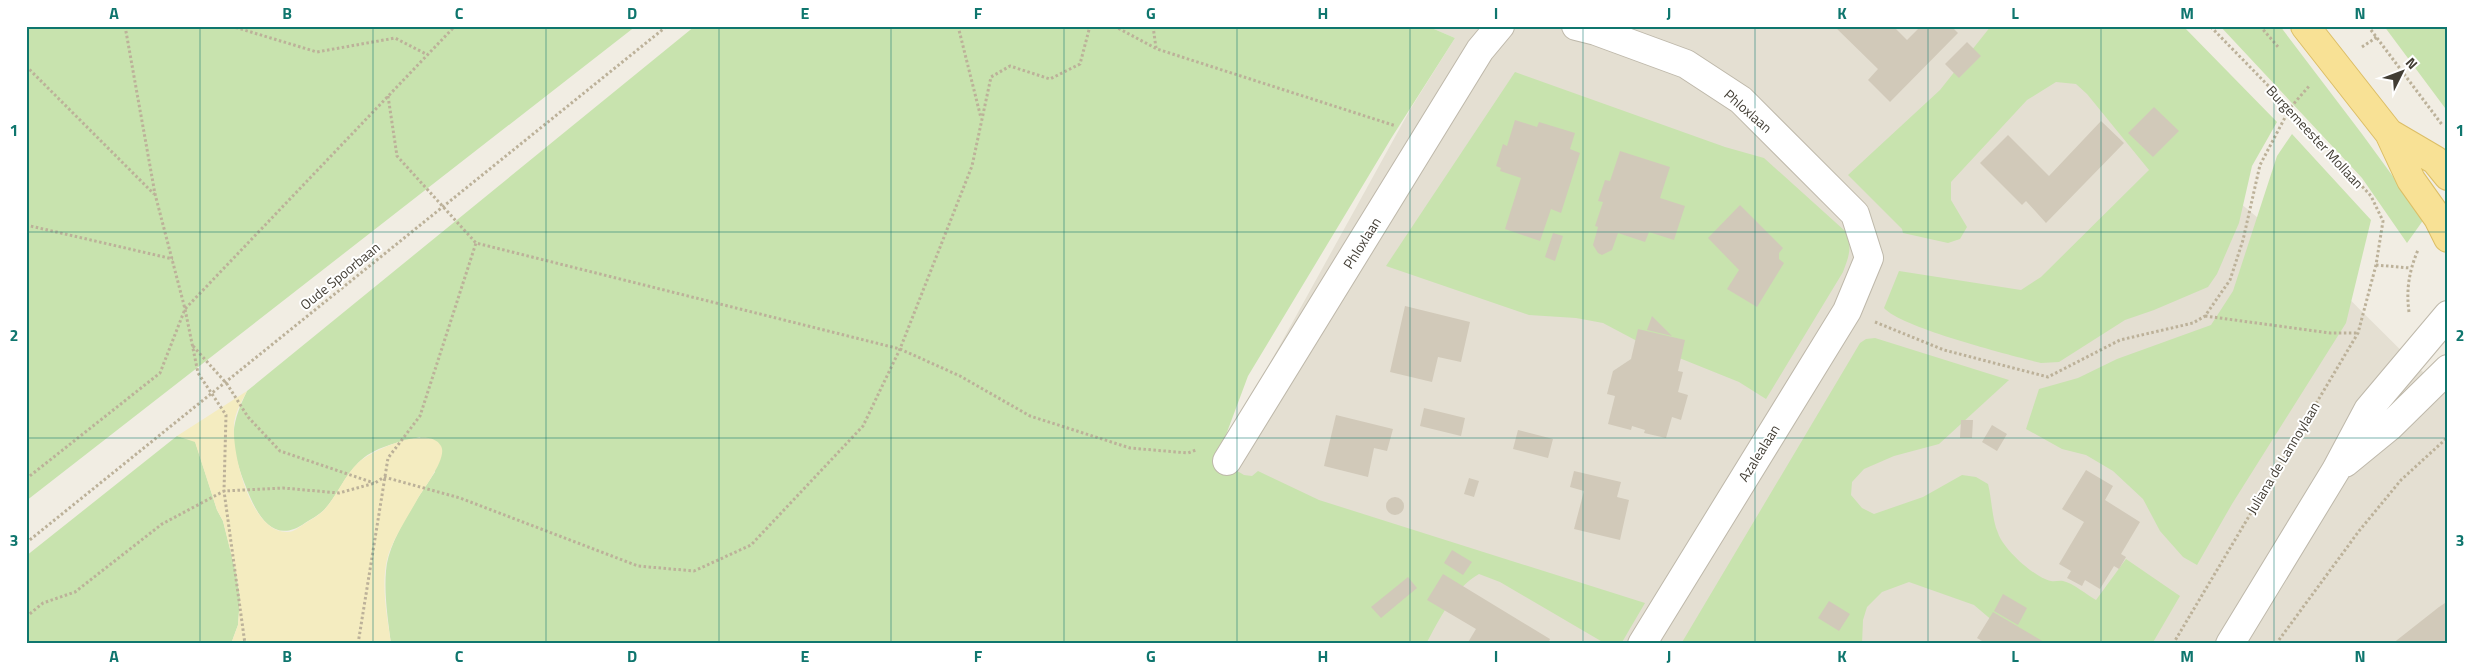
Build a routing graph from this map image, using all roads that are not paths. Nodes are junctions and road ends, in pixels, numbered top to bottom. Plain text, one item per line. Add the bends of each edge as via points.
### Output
1 (1500, 26) edge
2 (1576, 26) edge
3 (2304, 26) edge
4 (2389, 133) junction
5 (2448, 176) edge
6 (2448, 238) edge
7 (1869, 258) joint
8 (2448, 315) edge
9 (2448, 369) edge
10 (1228, 461) road end
11 (2336, 470) junction
12 (1642, 644) edge
13 (2230, 644) edge

1 - 10 street, Phloxlaan via 1480,50
2 - 7 street, Phloxlaan via 1686,64 1741,100 1855,214
3 - 4 main road
4 - 5 main road via 2435,160
4 - 6 main road via 2411,180
7 - 12 street, Azalealaan via 1847,311
8 - 11 street via 2368,410
9 - 11 street via 2389,427
11 - 13 street

